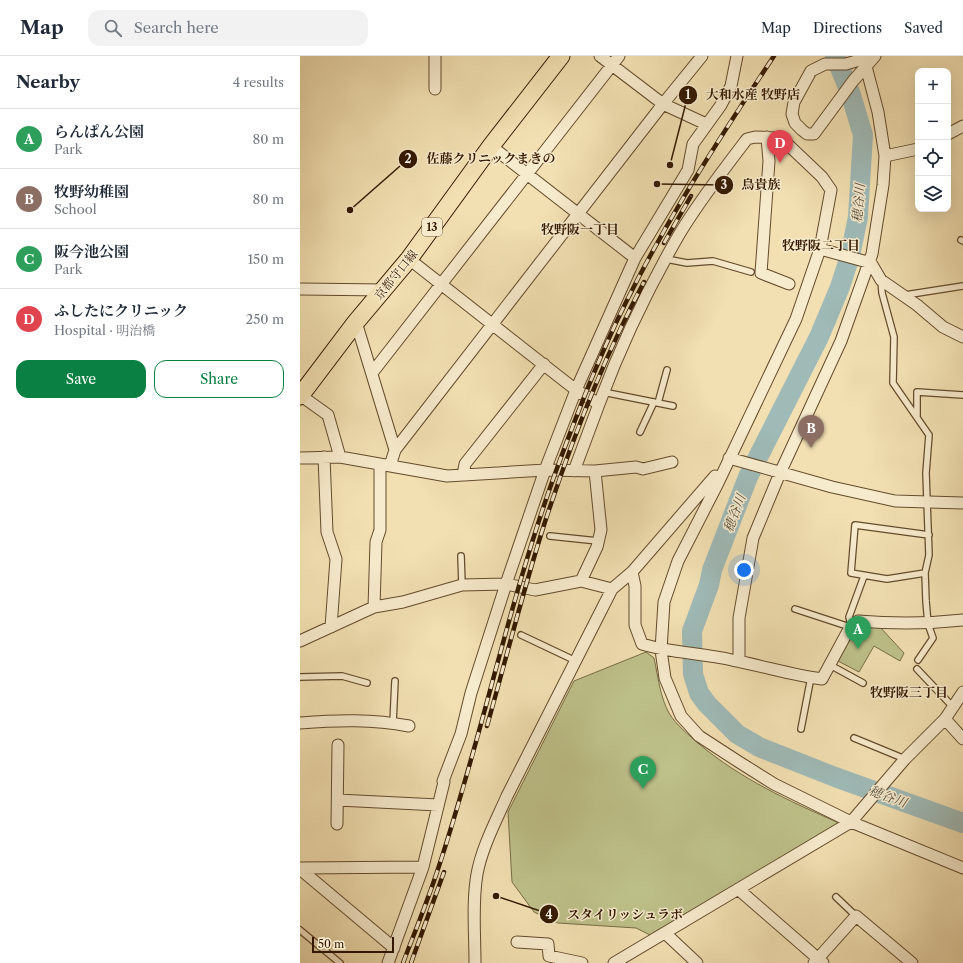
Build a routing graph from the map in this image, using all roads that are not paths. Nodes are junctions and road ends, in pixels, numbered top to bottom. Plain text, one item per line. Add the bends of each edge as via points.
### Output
1 (435, 56) edge
2 (561, 56) edge
3 (600, 56) edge
4 (619, 56) edge
5 (702, 56) edge
6 (737, 56) edge
7 (870, 59) edge
8 (611, 65) junction
9 (435, 89) dead end
10 (663, 104) junction
11 (706, 124) junction
12 (963, 126) edge
13 (951, 132) edge
14 (767, 137) junction
15 (491, 146) junction
16 (915, 150) edge
17 (885, 156) junction
18 (527, 174) junction
19 (578, 214) junction
20 (822, 250) junction
21 (635, 258) junction
22 (666, 259) junction
23 (410, 260) junction
24 (866, 260) junction
25 (751, 272) dead end
26 (882, 280) junction
27 (441, 284) junction
28 (790, 284) dead end
29 (963, 286) edge
30 (300, 289) edge
31 (385, 290) junction
32 (904, 295) junction
33 (356, 322) junction
34 (493, 324) junction
35 (963, 337) edge
36 (544, 364) junction
37 (667, 370) dead end
38 (372, 373) junction
39 (576, 390) junction
40 (603, 392) junction
41 (963, 395) edge
42 (300, 396) edge
43 (656, 402) junction
44 (599, 404) junction
45 (673, 406) dead end
46 (917, 416) junction
47 (640, 432) dead end
48 (395, 450) junction
49 (324, 457) junction
50 (340, 457) junction
51 (300, 458) edge
52 (732, 459) junction
53 (672, 462) dead end
54 (385, 465) junction
55 (545, 470) junction
56 (574, 471) junction
57 (595, 471) junction
58 (779, 473) junction
59 (463, 475) junction
60 (927, 502) junction
61 (963, 503) edge
62 (929, 535) junction
63 (550, 536) dead end
64 (598, 540) junction
65 (460, 556) dead end
66 (632, 572) junction
67 (925, 573) junction
68 (864, 576) junction
69 (581, 581) junction
70 (506, 584) junction
71 (462, 585) junction
72 (612, 589) junction
73 (374, 607) junction
74 (795, 609) dead end
75 (963, 620) edge
76 (928, 624) junction
77 (851, 626) junction
78 (332, 627) junction
79 (521, 636) dead end
80 (300, 641) edge
81 (661, 650) junction
82 (735, 660) junction
83 (918, 660) dead end
84 (576, 661) junction
85 (830, 665) junction
86 (917, 669) dead end
87 (300, 677) edge
88 (810, 677) junction
89 (395, 681) dead end
90 (367, 683) dead end
91 (863, 683) dead end
92 (963, 692) edge
93 (953, 707) junction
94 (945, 720) junction
95 (300, 723) edge
96 (393, 723) junction
97 (410, 726) dead end
98 (801, 729) dead end
99 (854, 738) dead end
100 (963, 739) edge
101 (338, 745) dead end
102 (905, 759) junction
103 (338, 800) junction
104 (438, 805) junction
105 (851, 822) junction
106 (337, 824) dead end
107 (423, 867) junction
108 (300, 868) edge
109 (963, 868) edge
110 (738, 890) junction
111 (836, 897) dead end
112 (856, 916) junction
113 (300, 930) edge
114 (665, 933) junction
115 (517, 942) dead end
116 (394, 948) junction
117 (818, 962) edge
118 (340, 963) edge
119 (388, 963) edge
120 (475, 963) edge
121 (582, 963) edge
122 (614, 963) edge
123 (697, 963) edge
124 (912, 963) edge

1 - 9 street
2 - 15 main road, 京都守口線 / 13
3 - 8 street
4 - 8 street
5 - 10 street
6 - 11 street via 731,86 721,105
7 - 7 street via 814,134 807,134 795,123 792,114 794,102 811,71 824,64 846,64
7 - 17 street
8 - 10 street
8 - 18 street
10 - 11 street
10 - 19 street
11 - 21 street via 692,144 688,170
12 - 13 street
14 - 20 street via 781,138 832,190
14 - 22 street via 747,139 710,187
14 - 28 street via 769,161 761,273
15 - 18 street
15 - 23 main road, 京都守口線 / 13
16 - 17 street
17 - 24 street via 872,254
18 - 19 street
18 - 27 street
19 - 21 street
19 - 34 street
20 - 24 street
20 - 52 street via 787,340
21 - 39 street
22 - 25 lane via 687,263 713,261
22 - 40 street via 624,339
23 - 27 street
23 - 31 main road, 京都守口線 / 13
24 - 26 street via 873,265
24 - 58 street via 841,341
26 - 32 street
26 - 46 lane via 882,293 894,337 893,383
27 - 34 street
27 - 38 street
29 - 32 lane
30 - 31 street
31 - 33 main road, 京都守口線 / 13
32 - 35 street via 943,327
33 - 38 street
33 - 42 main road, 京都守口線 / 13
34 - 36 street
34 - 48 street
36 - 39 street
36 - 59 street via 465,464
37 - 43 lane
38 - 48 street
39 - 44 street
39 - 55 street
40 - 43 lane
40 - 44 street
41 - 46 lane via 917,392
42 - 50 street via 328,415
43 - 45 lane
43 - 47 lane
44 - 56 street
46 - 60 lane via 929,435
48 - 54 street
49 - 50 street
49 - 51 street
49 - 78 street via 327,532 336,559
50 - 54 street
52 - 58 street
52 - 66 street
52 - 81 street via 678,561 664,602
53 - 57 street via 643,469 636,467
54 - 59 street via 447,476
54 - 73 street via 380,530 376,542
55 - 56 street
55 - 59 street
55 - 70 street
56 - 57 street
57 - 64 street via 601,530
58 - 60 street via 895,501
58 - 82 street via 753,538 739,618
60 - 61 street
60 - 62 lane
62 - 67 lane via 929,555
62 - 68 lane via 855,525 851,573
63 - 64 lane
64 - 69 street
65 - 71 lane
66 - 72 street
66 - 81 street via 635,586 635,625 642,644
67 - 68 lane via 887,579
67 - 76 lane
68 - 77 lane via 849,617
69 - 70 street via 535,590
69 - 72 street
70 - 71 street
70 - 104 street via 461,734 443,781
71 - 73 street via 403,602
72 - 84 street
73 - 78 street
74 - 77 lane
75 - 76 street
76 - 77 street via 858,621
76 - 83 lane via 933,638
77 - 85 street
78 - 80 street
79 - 84 lane
81 - 82 street
81 - 105 street via 665,678 671,696 681,716 699,736 774,784
82 - 88 street
84 - 120 street via 507,796 481,859 475,885
85 - 88 street via 822,679
85 - 91 lane
86 - 93 lane
87 - 90 lane via 342,676
88 - 98 lane
89 - 96 lane
92 - 93 street
93 - 94 street
94 - 100 street
94 - 102 street
95 - 96 street via 342,720
96 - 97 street
99 - 102 lane
101 - 103 street
102 - 105 street
103 - 104 street
103 - 106 street
104 - 107 street
105 - 109 street
105 - 110 street
107 - 108 street
107 - 116 street
108 - 116 street
110 - 114 street
110 - 117 street
111 - 112 lane
112 - 117 street
112 - 124 street
113 - 118 lane
114 - 122 street
114 - 123 street
115 - 121 street via 548,944 549,956
116 - 119 street

